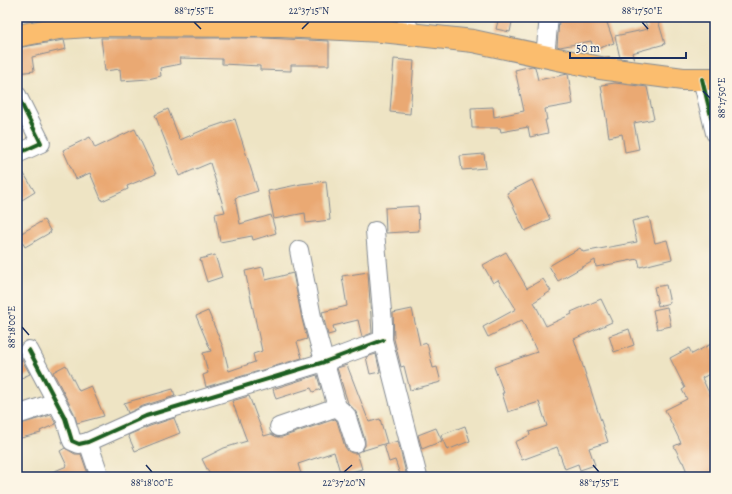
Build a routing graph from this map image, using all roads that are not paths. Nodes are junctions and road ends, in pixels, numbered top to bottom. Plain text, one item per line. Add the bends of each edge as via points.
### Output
1 (549, 17) edge
2 (147, 21) edge
3 (57, 23) edge
4 (408, 26) edge
5 (17, 36) edge
6 (545, 56) junction
7 (708, 79) edge
8 (17, 95) edge
9 (715, 133) edge
10 (17, 154) edge
11 (375, 231) dead end
12 (299, 250) dead end
13 (383, 340) junction
14 (29, 350) dead end
15 (324, 362) junction
16 (56, 402) junction
17 (338, 407) junction
18 (17, 415) edge
19 (279, 427) dead end
20 (88, 442) junction
21 (355, 443) dead end
22 (100, 477) edge
23 (418, 477) edge

1 - 6 street
2 - 3 main road via 104,26
2 - 4 main road via 382,31
3 - 5 main road
4 - 6 main road
6 - 7 main road via 600,68 683,79
7 - 9 street
8 - 10 street via 41,143
11 - 13 street via 384,323
12 - 15 street
13 - 15 street
13 - 23 street
14 - 16 street
15 - 17 street
15 - 20 street via 146,416
16 - 18 street
16 - 20 street via 65,418 72,441 79,444
17 - 19 street
17 - 21 street via 346,415
20 - 22 street

